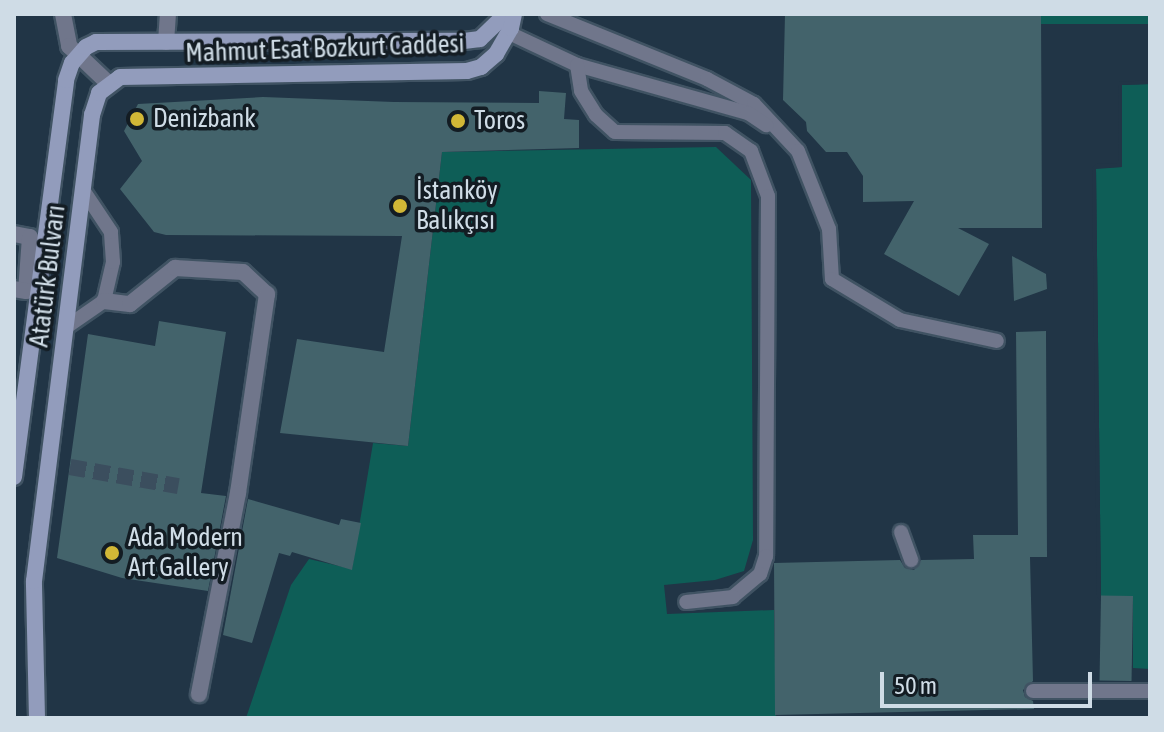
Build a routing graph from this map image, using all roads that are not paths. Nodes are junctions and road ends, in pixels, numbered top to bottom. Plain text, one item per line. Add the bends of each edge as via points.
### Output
1 (63, 14) edge
2 (168, 14) edge
3 (506, 14) edge
4 (514, 14) edge
5 (547, 14) edge
6 (509, 33) junction
7 (166, 42) junction
8 (78, 56) junction
9 (577, 65) junction
10 (108, 83) junction
11 (788, 140) junction
12 (83, 190) junction
13 (14, 234) edge
14 (14, 289) edge
15 (104, 301) junction
16 (65, 328) junction
17 (997, 341) dead end
18 (14, 477) edge
19 (901, 532) dead end
20 (911, 560) dead end
21 (686, 602) dead end
22 (1033, 691) dead end
23 (1150, 691) edge
24 (199, 694) dead end
25 (37, 718) edge

1 - 8 street via 69,46
2 - 7 street
3 - 7 main road, Mahmut Esat Bozkurt Caddesi via 480,39 464,41
4 - 6 main road, Mahmut Esat Bozkurt Caddesi
5 - 11 lane via 742,97
6 - 9 lane
6 - 10 main road, Mahmut Esat Bozkurt Caddesi via 496,54 467,71 120,77
7 - 8 main road, Mahmut Esat Bozkurt Caddesi via 96,42
8 - 10 street
8 - 18 main road, Atatürk Bulvarı via 66,80
9 - 11 lane via 748,113
9 - 21 lane via 581,91 615,132 725,133 751,151 768,196 766,556 760,574 733,597
10 - 12 main road, Atatürk Bulvarı via 92,115
11 - 17 lane via 798,151 829,229 832,279 900,320
12 - 15 lane via 111,232 113,262
12 - 16 main road, Atatürk Bulvarı
13 - 14 street via 30,237 26,291
15 - 16 lane
15 - 24 street via 130,304 175,268 243,272 267,294 238,493
16 - 25 main road, Atatürk Bulvarı via 34,581
19 - 20 lane
22 - 23 lane

